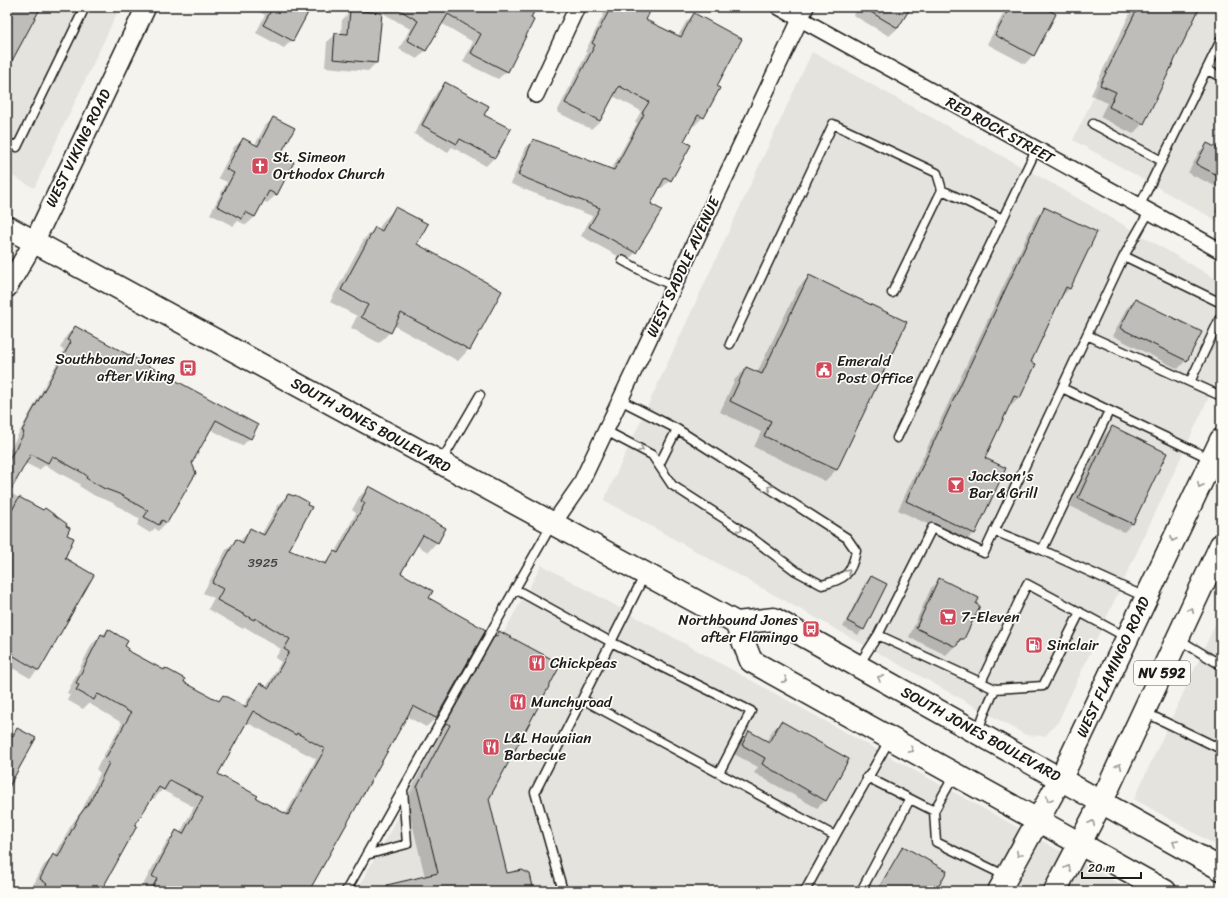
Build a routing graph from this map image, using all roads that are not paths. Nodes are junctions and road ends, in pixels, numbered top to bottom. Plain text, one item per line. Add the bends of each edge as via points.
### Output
1 (85, 7) edge
2 (146, 7) edge
3 (577, 7) edge
4 (779, 7) edge
5 (803, 13) edge
6 (1221, 40) edge
7 (1206, 70) junction
8 (1221, 77) edge
9 (536, 96) dead end
10 (1092, 124) dead end
11 (7, 142) edge
12 (1036, 150) junction
13 (1162, 160) junction
14 (942, 190) junction
15 (1144, 209) junction
16 (1004, 219) junction
17 (7, 227) edge
18 (34, 242) junction
19 (1221, 251) edge
20 (1124, 256) junction
21 (622, 260) dead end
22 (674, 286) junction
23 (7, 288) edge
24 (892, 293) dead end
25 (1221, 303) edge
26 (1221, 316) edge
27 (1087, 335) junction
28 (730, 344) dead end
29 (1190, 382) junction
30 (1062, 388) junction
31 (480, 395) dead end
32 (1221, 396) edge
33 (620, 400) junction
34 (1109, 411) junction
35 (677, 429) junction
36 (606, 431) junction
37 (897, 438) dead end
38 (1217, 450) edge
39 (440, 463) junction
40 (659, 465) junction
41 (553, 524) junction
42 (994, 531) junction
43 (1221, 545) edge
44 (1042, 550) junction
45 (645, 574) junction
46 (515, 589) junction
47 (1146, 597) junction
48 (1080, 612) junction
49 (736, 623) junction
50 (878, 635) junction
51 (1127, 637) junction
52 (1178, 639) junction
53 (611, 642) junction
54 (1221, 665) edge
55 (858, 666) junction
56 (981, 682) junction
57 (995, 689) junction
58 (582, 699) junction
59 (1143, 712) junction
60 (978, 732) junction
61 (890, 738) junction
62 (1221, 749) edge
63 (719, 773) junction
64 (955, 774) junction
65 (867, 777) junction
66 (1061, 778) junction
67 (403, 790) junction
68 (910, 799) junction
69 (1102, 801) junction
70 (934, 811) junction
71 (1037, 820) junction
72 (835, 836) junction
73 (1081, 844) junction
74 (366, 855) junction
75 (1220, 865) edge
76 (1003, 884) edge
77 (346, 891) edge
78 (563, 891) edge
79 (805, 891) edge
80 (861, 891) edge
81 (1055, 891) edge
82 (1165, 891) edge

1 - 11 lane via 17,147
2 - 18 street, WEST VIKING ROAD
3 - 9 street
4 - 5 street, RED ROCK STREET
5 - 12 street, RED ROCK STREET
5 - 22 street, WEST SADDLE AVENUE
6 - 7 lane
7 - 8 lane
7 - 13 lane
10 - 13 lane
12 - 15 street, RED ROCK STREET
12 - 16 lane
13 - 15 lane
14 - 16 lane
14 - 24 lane
14 - 28 lane via 937,173 833,124
15 - 19 street, RED ROCK STREET
15 - 20 lane
16 - 37 lane
17 - 18 main road, SOUTH JONES BOULEVARD
18 - 23 street, WEST VIKING ROAD
18 - 39 main road, SOUTH JONES BOULEVARD
20 - 25 lane
20 - 27 lane
21 - 22 lane
22 - 33 street, WEST SADDLE AVENUE
26 - 29 lane
27 - 29 lane
27 - 30 lane
29 - 32 lane
30 - 34 lane
30 - 42 lane
31 - 39 lane
33 - 35 lane
33 - 36 street, WEST SADDLE AVENUE
34 - 38 lane
34 - 44 lane
35 - 40 lane
40 -> 35 lane via 672,485 737,527 796,571 822,585 840,580 852,567 856,551 847,538
36 -> 40 lane via 652,454
36 - 41 street, WEST SADDLE AVENUE via 580,485
38 -> 47 main road, WEST FLAMINGO ROAD / NV 592
39 - 41 main road, SOUTH JONES BOULEVARD
41 - 45 main road, SOUTH JONES BOULEVARD
41 - 46 lane
42 - 44 lane
42 - 50 lane via 984,553 932,528
52 -> 43 main road, NV 592
44 - 47 lane
45 - 49 main road, SOUTH JONES BOULEVARD
45 - 53 lane
46 - 53 lane
46 - 67 lane
47 - 51 main road, WEST FLAMINGO ROAD / NV 592
48 - 51 lane
48 - 56 lane via 1027,584
48 - 57 lane via 1043,686
49 - 55 main road, SOUTH JONES BOULEVARD via 774,620
49 -> 61 main road via 750,661
50 - 55 lane
50 - 56 lane
51 - 66 main road, WEST FLAMINGO ROAD / NV 592
52 - 54 lane
52 - 59 main road, NV 592
53 - 58 lane
53 - 63 lane via 751,711
60 -> 55 main road, SOUTH JONES BOULEVARD
56 - 57 lane
57 - 60 lane
58 - 63 lane
58 - 78 lane via 535,792
59 - 62 lane
69 -> 59 main road, NV 592
60 - 66 main road, SOUTH JONES BOULEVARD
61 -> 64 main road
61 - 65 lane
63 - 72 lane
64 - 70 lane
64 - 71 main road
65 - 68 lane
65 - 72 lane
66 - 69 main road, SOUTH JONES BOULEVARD
66 -> 71 main road, WEST FLAMINGO ROAD / NV 592
67 - 74 lane
67 - 74 lane via 407,844
68 - 70 lane
68 - 80 lane
73 -> 69 main road, NV 592
75 -> 69 main road, SOUTH JONES BOULEVARD
70 - 76 lane via 936,842
71 - 73 main road
71 -> 76 main road, WEST FLAMINGO ROAD / NV 592
72 - 79 lane
81 -> 73 main road, NV 592
73 - 82 main road
74 - 77 lane

